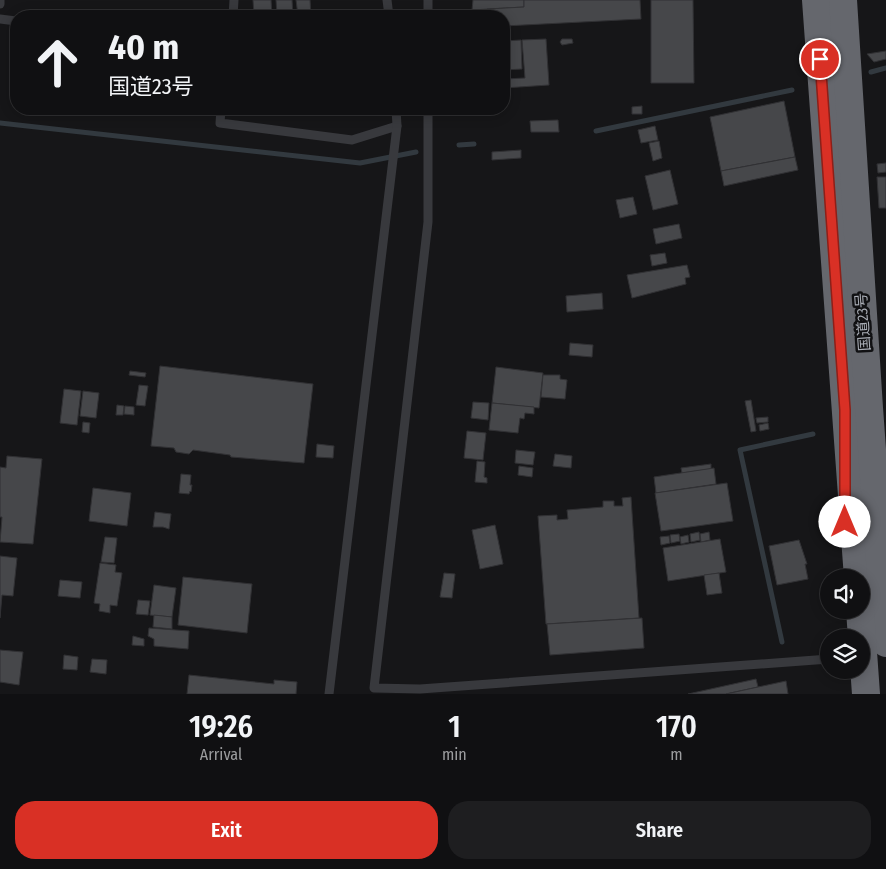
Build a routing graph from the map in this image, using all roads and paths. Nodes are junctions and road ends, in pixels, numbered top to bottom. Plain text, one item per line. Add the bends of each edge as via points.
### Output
1 (0, 0) edge
2 (816, 0) edge
3 (843, 0) edge
4 (0, 4) edge
5 (221, 115) edge
6 (396, 115) edge
7 (428, 115) edge
8 (397, 126) junction
9 (857, 409) junction
10 (886, 476) edge
11 (847, 569) edge
12 (858, 569) edge
13 (861, 619) edge
14 (886, 643) edge
15 (820, 660) edge
16 (847, 679) edge
17 (329, 694) edge
18 (848, 694) edge
19 (866, 694) edge

1 - 4 lane
2 - 9 highway, 国道23号
3 - 9 highway, 国道23号
5 - 8 lane via 220,122 352,140
6 - 8 lane
7 - 15 lane via 428,222 374,688 420,689
8 - 17 lane
9 - 10 highway
9 - 11 highway
9 - 12 highway, 国道23号
9 - 14 highway, 国道23号
13 - 19 highway
16 - 18 highway

